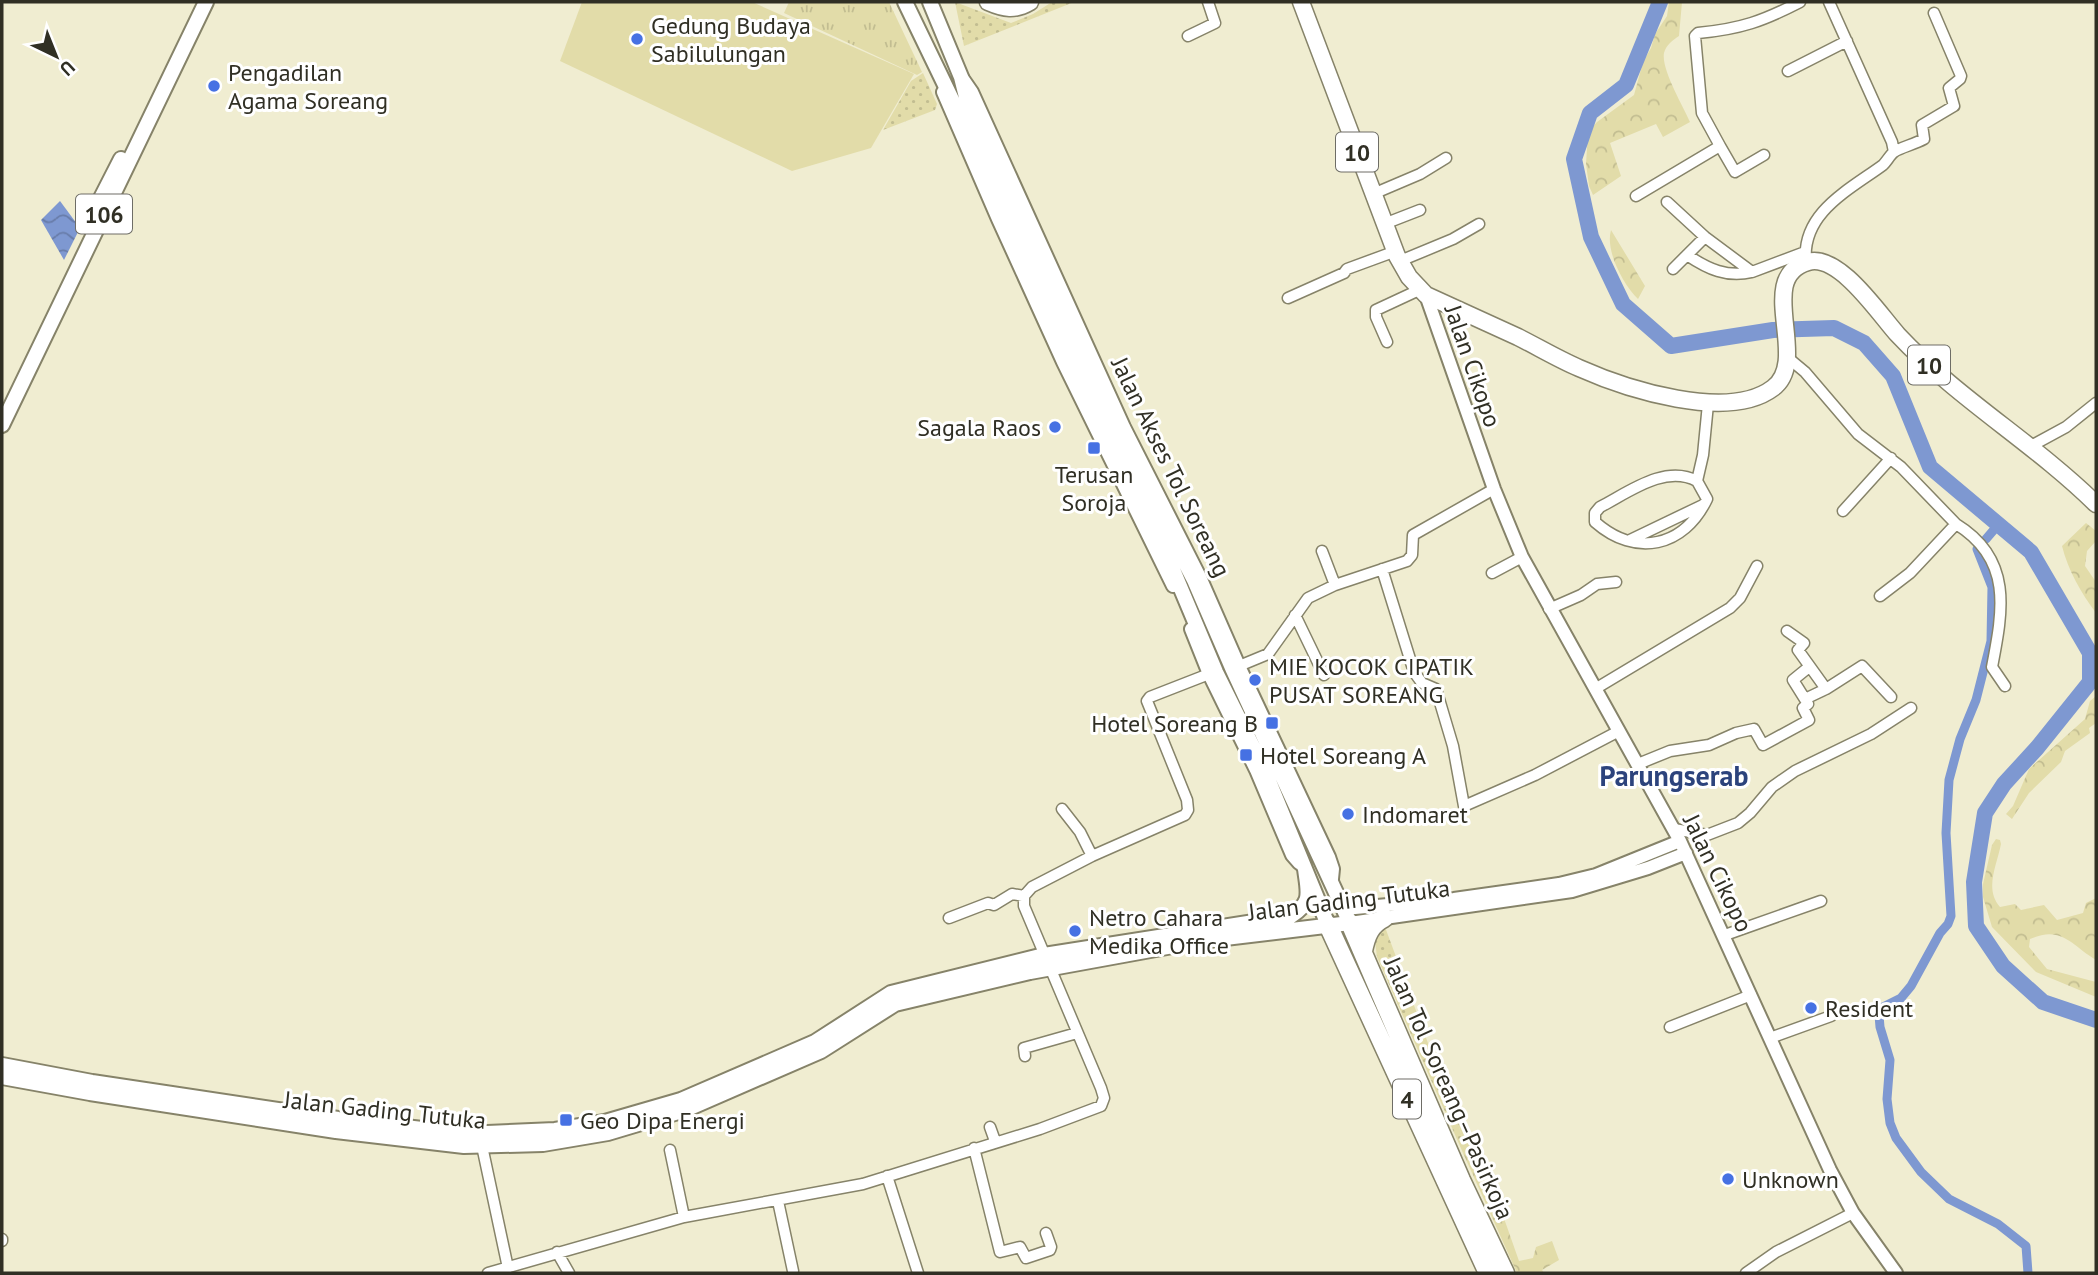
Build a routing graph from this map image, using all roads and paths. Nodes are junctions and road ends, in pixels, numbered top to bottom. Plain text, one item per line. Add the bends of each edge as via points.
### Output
1 (197, 2) edge
2 (206, 2) edge
3 (905, 2) edge
4 (930, 2) edge
5 (940, 2) edge
6 (988, 2) edge
7 (1030, 2) edge
8 (1208, 2) edge
9 (1301, 2) edge
10 (1800, 2) edge
11 (1829, 2) edge
12 (1934, 13) dead end
13 (943, 36) junction
14 (1188, 36) dead end
15 (1847, 41) junction
16 (1788, 71) dead end
17 (961, 76) junction
18 (944, 85) junction
19 (1720, 146) junction
20 (1894, 152) junction
21 (1764, 155) dead end
22 (1446, 158) dead end
23 (1373, 194) junction
24 (1636, 196) dead end
25 (1667, 202) dead end
26 (1420, 210) dead end
27 (1384, 224) junction
28 (1479, 224) dead end
29 (1705, 237) junction
30 (1688, 255) junction
31 (1398, 256) junction
32 (1805, 257) junction
33 (1674, 269) dead end
34 (1752, 272) junction
35 (1422, 292) junction
36 (1288, 298) dead end
37 (1387, 342) dead end
38 (1787, 354) junction
39 (1076, 357) junction
40 (2096, 402) edge
41 (1708, 404) junction
42 (2, 407) edge
43 (2, 425) edge
44 (2031, 446) junction
45 (1891, 458) junction
46 (1697, 481) junction
47 (1494, 489) junction
48 (2096, 504) edge
49 (1704, 505) junction
50 (1843, 511) dead end
51 (1956, 524) junction
52 (1630, 540) junction
53 (1158, 546) junction
54 (1322, 551) dead end
55 (1522, 557) junction
56 (1757, 566) dead end
57 (1382, 569) junction
58 (1492, 573) dead end
59 (1197, 579) junction
60 (1616, 582) dead end
61 (1335, 584) junction
62 (1880, 596) dead end
63 (1549, 609) junction
64 (1295, 615) junction
65 (1787, 631) dead end
66 (1239, 666) junction
67 (1810, 667) junction
68 (1209, 674) junction
69 (1324, 675) dead end
70 (2005, 686) dead end
71 (1595, 689) junction
72 (1826, 690) junction
73 (1891, 697) dead end
74 (1805, 699) junction
75 (1911, 708) dead end
76 (1619, 732) junction
77 (1638, 764) junction
78 (1062, 809) dead end
79 (1680, 841) junction
80 (1092, 856) junction
81 (1305, 869) junction
82 (1332, 880) junction
83 (1024, 896) junction
84 (1821, 901) dead end
85 (1347, 916) junction
86 (949, 918) dead end
87 (1325, 918) junction
88 (1384, 918) junction
89 (1725, 935) junction
90 (1363, 951) junction
91 (1047, 962) junction
92 (1751, 995) junction
93 (1831, 1016) dead end
94 (1670, 1027) dead end
95 (1077, 1033) junction
96 (1770, 1038) junction
97 (1025, 1056) dead end
98 (2, 1065) edge
99 (2, 1077) edge
100 (252, 1112) junction
101 (990, 1127) dead end
102 (995, 1141) junction
103 (482, 1146) junction
104 (974, 1148) junction
105 (670, 1150) dead end
106 (887, 1176) junction
107 (778, 1201) junction
108 (1853, 1213) junction
109 (684, 1217) junction
110 (1046, 1233) dead end
111 (557, 1252) junction
112 (508, 1268) junction
113 (793, 1271) dead end
114 (491, 1273) edge
115 (569, 1273) edge
116 (918, 1273) edge
117 (1488, 1273) edge
118 (1505, 1273) edge
119 (1746, 1273) edge
120 (1896, 1273) edge

1 - 42 main road, 106
2 - 43 main road, 106
3 - 18 main road, Jalan Akses Tol Soreang
4 - 13 main road, Jalan Akses Tol Soreang
5 - 13 main road
6 - 7 highway via 1009,9
8 - 14 street via 1215,23
9 - 23 highway, 10
10 - 19 street via 1742,27 1695,36 1702,113
11 - 15 street
12 - 20 street via 1961,76 1949,88 1954,106 1922,125 1924,139
13 - 17 main road, Jalan Akses Tol Soreang
15 - 16 street
15 - 20 street
17 - 39 main road, Jalan Akses Tol Soreang
17 - 59 street, Jalan Akses Tol Soreang
18 - 39 main road, Jalan Akses Tol Soreang
18 - 53 street, Jalan Akses Tol Soreang via 945,101 1107,454
19 - 21 street via 1735,172
19 - 24 street
20 - 32 street via 1827,206 1811,227
22 - 23 street
23 - 27 highway, 10
25 - 29 street
26 - 27 street
27 - 31 highway, 10
28 - 31 street via 1453,239
29 - 30 street
29 - 34 street
30 - 33 street
30 - 34 street via 1721,273
31 - 35 highway, 10
31 - 36 street via 1347,269
32 - 34 street
32 - 38 highway via 1784,289
32 - 44 highway, 10 via 1838,268 1941,376
35 - 37 street via 1376,310
35 - 41 highway via 1607,379
35 - 47 street, Jalan Cikopo
38 - 41 highway via 1782,379 1769,391 1741,402
38 - 45 street via 1858,434
39 - 53 main road, Jalan Akses Tol Soreang via 1112,449
39 - 59 main road, Jalan Akses Tol Soreang
40 - 44 street via 2066,427
41 - 46 street
44 - 48 highway, 10
45 - 50 street
45 - 51 street
46 - 49 street via 1707,499
46 - 52 street via 1686,475 1667,476 1595,513 1595,522 1605,531
47 - 55 street, Jalan Cikopo
47 - 57 street via 1417,532 1411,539 1410,559
49 - 52 street
49 - 52 street via 1687,528 1671,538 1659,543
51 - 62 street via 1910,573
51 - 70 street via 1978,538 1999,576 1999,631 1992,667
53 - 68 street, Jalan Akses Tol Soreang
53 - 81 main road, Jalan Akses Tol Soreang via 1264,769
54 - 61 street
55 - 58 street
55 - 63 street, Jalan Cikopo
56 - 71 street via 1736,603
57 - 61 street
57 - 76 street via 1414,672 1422,683 1436,689 1464,806
59 - 66 street, Jalan Akses Tol Soreang
59 - 82 main road, Jalan Akses Tol Soreang
60 - 63 street via 1597,584
61 - 64 street via 1308,598
63 - 71 street, Jalan Cikopo
64 - 66 street via 1265,657
64 - 69 street
65 - 67 street via 1804,643 1798,650
66 - 82 street, Jalan Akses Tol Soreang via 1329,857
67 - 72 street
67 - 74 street via 1793,680
68 - 80 street via 1147,701 1187,800 1186,813
68 - 81 street, Jalan Akses Tol Soreang via 1292,855
71 - 76 street, Jalan Cikopo
72 - 73 street via 1862,666
72 - 74 street
74 - 77 street via 1808,704 1803,708 1809,720 1763,745 1754,729
75 - 79 street via 1871,734 1795,771 1772,787 1738,823
76 - 77 street, Jalan Cikopo
77 - 79 street, Jalan Cikopo
78 - 80 street
79 - 85 street, Jalan Gading Tutuka via 1596,875 1559,884
79 - 88 street, Jalan Gading Tutuka via 1637,872 1572,891
79 - 89 street, Jalan Cikopo
80 - 83 street via 1032,887
81 - 87 main road, Jalan Akses Tol Soreang
81 - 91 main road, Jalan Gading Tutuka via 1308,897 1291,916
82 - 85 main road, Jalan Akses Tol Soreang
83 - 86 street via 1012,894 994,905 988,903
83 - 91 street
84 - 89 street
85 - 87 main road, Jalan Gading Tutuka
85 - 88 street, Jalan Gading Tutuka
85 - 90 highway, Jalan Tol Soreang–Pasirkoja / 4
87 - 91 main road, Jalan Gading Tutuka
87 - 117 highway, Jalan Tol Soreang–Pasirkoja / 4
88 - 90 highway via 1368,932
89 - 92 street, Jalan Cikopo
90 - 118 highway, Jalan Tol Soreang–Pasirkoja / 4
91 - 95 street
91 - 100 main road, Jalan Gading Tutuka via 891,993 805,1046 681,1100 605,1122 546,1131 464,1134
91 - 103 main road, Jalan Gading Tutuka via 889,1007 821,1052 685,1110 608,1133 543,1144
92 - 94 street
92 - 96 street, Jalan Cikopo
93 - 96 street
95 - 97 street via 1025,1047
95 - 102 street via 1101,1088 1102,1104 1052,1125
96 - 108 street, Jalan Cikopo
98 - 100 main road, Jalan Gading Tutuka
99 - 100 main road, Jalan Gading Tutuka
100 - 103 main road, Jalan Gading Tutuka via 336,1131
101 - 102 street
102 - 104 street
103 - 112 street
104 - 106 street
104 - 110 street via 1000,1252 1020,1247 1026,1258 1050,1250
105 - 109 street
106 - 107 street
106 - 116 street
107 - 109 street
107 - 113 street
108 - 119 street via 1776,1252
108 - 120 street, Jalan Cikopo
109 - 111 street
111 - 112 street
111 - 115 street
112 - 114 street

